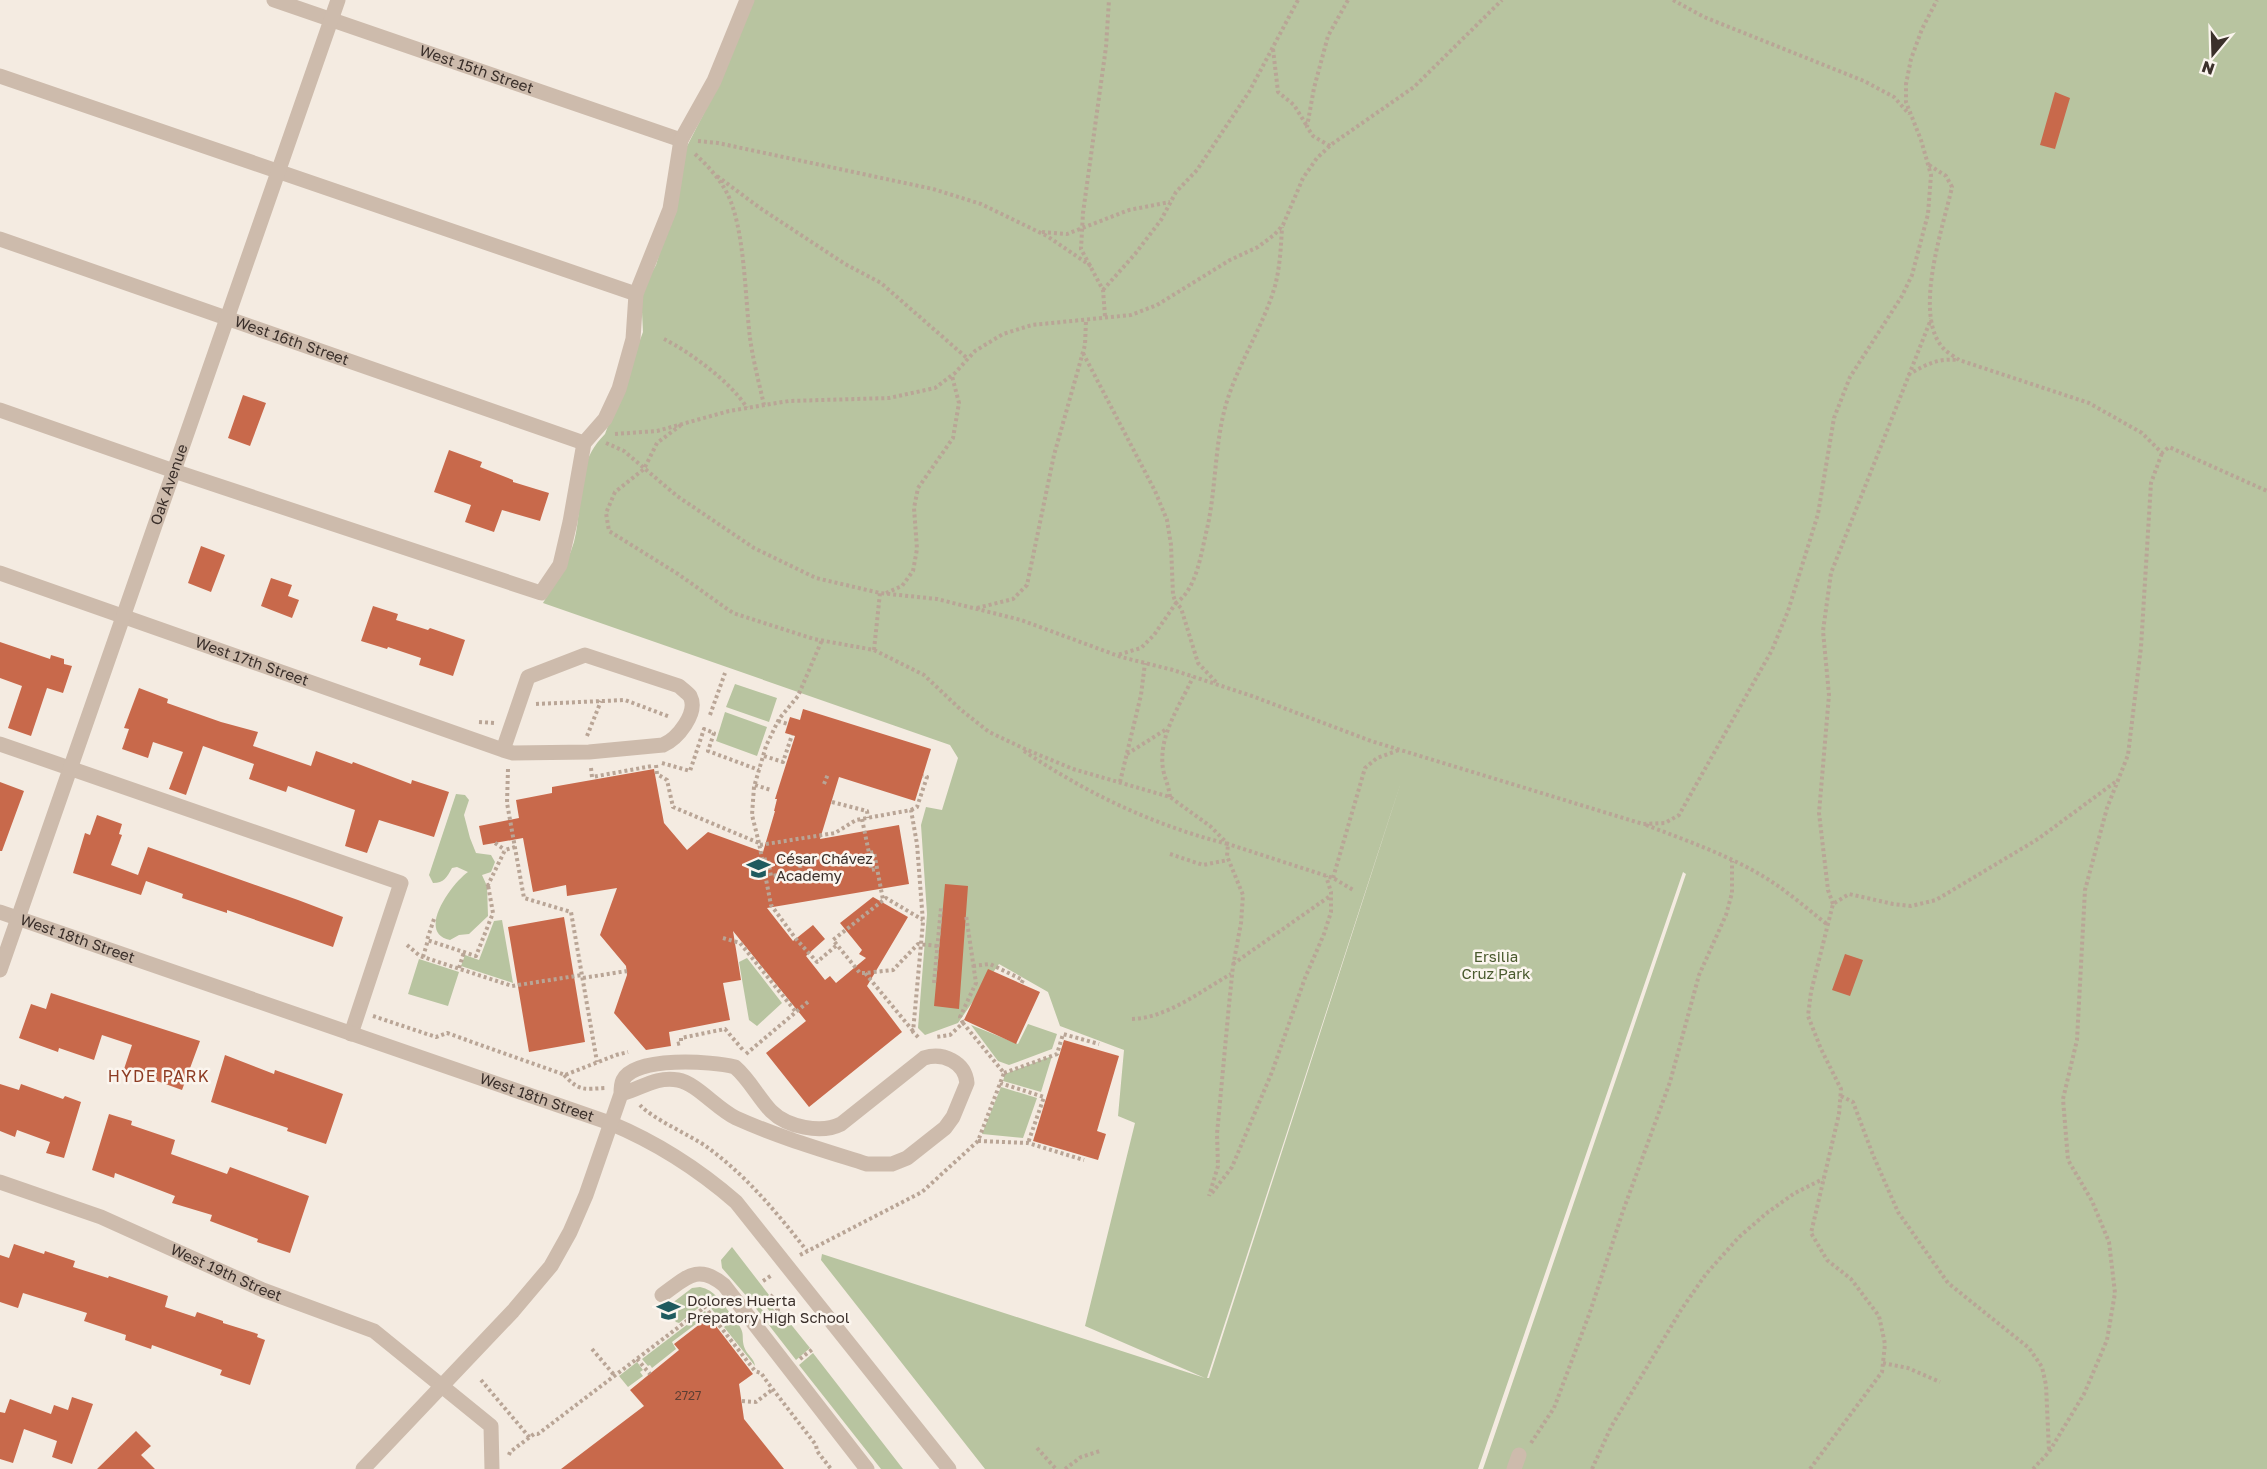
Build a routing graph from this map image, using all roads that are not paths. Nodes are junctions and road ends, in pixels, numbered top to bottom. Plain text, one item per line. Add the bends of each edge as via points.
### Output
1 (274, 0) edge
2 (338, 0) edge
3 (744, 1) edge
4 (331, 20) junction
5 (0, 76) edge
6 (681, 140) junction
7 (278, 172) junction
8 (0, 239) edge
9 (636, 294) junction
10 (227, 318) junction
11 (0, 410) edge
12 (584, 443) junction
13 (174, 471) junction
14 (0, 573) edge
15 (124, 617) junction
16 (0, 744) edge
17 (508, 751) junction
18 (71, 768) junction
19 (0, 912) edge
20 (17, 918) junction
21 (0, 970) edge
22 (351, 1034) junction
23 (621, 1094) junction
24 (610, 1123) junction
25 (0, 1182) edge
26 (662, 1295) dead end
27 (443, 1385) junction
28 (363, 1469) edge
29 (492, 1469) edge
30 (867, 1469) edge
31 (949, 1469) edge

1 - 4 street, West 15th Street
2 - 4 street, Oak Avenue
3 - 6 street via 714,81
4 - 6 street, West 15th Street
4 - 7 street, Oak Avenue
5 - 7 street
6 - 9 street via 670,209
7 - 9 street
7 - 10 street, Oak Avenue
8 - 10 street, West 16th Street
9 - 12 street via 633,339 619,388 605,419
10 - 12 street, West 16th Street
10 - 13 street, Oak Avenue
11 - 13 street
12 - 13 street via 560,565 541,593
13 - 15 street, Oak Avenue
14 - 15 street, West 17th Street
15 - 17 street, West 17th Street
15 - 18 street, Oak Avenue
16 - 18 street
17 - 17 street via 528,677 585,655 678,686 690,696 692,706 686,723 672,741 663,745 589,752
18 - 20 street, Oak Avenue
18 - 22 street via 401,883
19 - 20 street, West 18th Street
20 - 21 street, Oak Avenue
20 - 22 street, West 18th Street
22 - 24 street, West 18th Street
23 - 23 street via 668,1079 686,1082 734,1117 783,1137 880,1166 907,1158 945,1128 967,1083 950,1058 930,1056 842,1124 820,1130 772,1112 738,1070 729,1065 667,1062 639,1069 622,1081
23 - 24 street
24 - 27 street via 586,1195 551,1266
24 - 31 street, West 18th Street via 680,1157 736,1202
25 - 27 street, West 19th Street via 101,1217 263,1290 374,1331
26 - 30 street via 696,1273 712,1276 724,1285
27 - 28 street
27 - 29 street, West 19th Street via 491,1426

